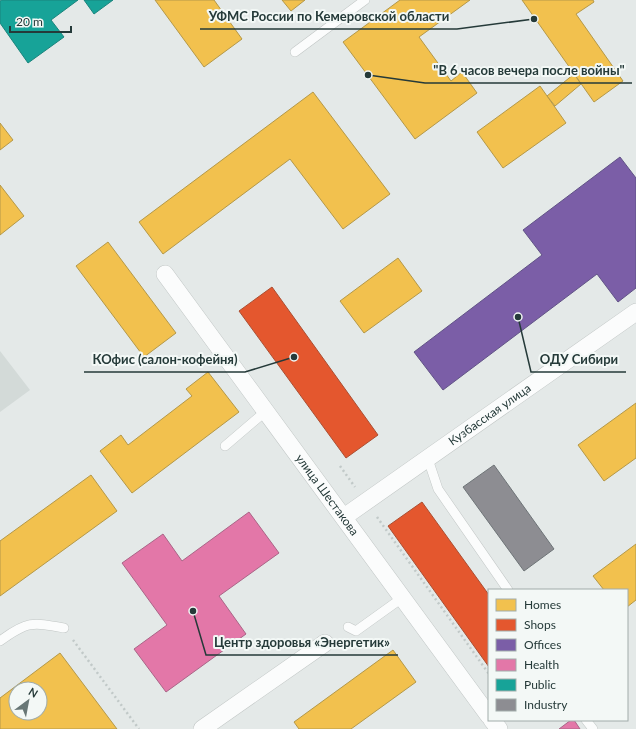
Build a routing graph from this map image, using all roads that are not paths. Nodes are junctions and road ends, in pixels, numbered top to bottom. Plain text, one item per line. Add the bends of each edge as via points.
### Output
1 (365, 0) edge
2 (295, 52) dead end
3 (166, 274) dead end
4 (636, 312) edge
5 (266, 411) junction
6 (225, 446) dead end
7 (428, 459) junction
8 (344, 517) junction
9 (507, 589) edge
10 (402, 598) junction
11 (348, 627) dead end
12 (64, 628) road end
13 (0, 641) edge
14 (325, 643) dead end
15 (488, 712) edge
16 (587, 721) edge
17 (202, 729) edge
18 (593, 729) edge

1 - 2 lane
3 - 5 street, улица Шестакова
4 - 7 street, Кузбасская улица
5 - 6 lane
5 - 8 street, улица Шестакова
7 - 8 street, Кузбасская улица
7 - 9 lane via 438,490
8 - 10 street, улица Шестакова
10 - 11 lane via 356,631
10 - 15 street, улица Шестакова
12 - 13 lane via 34,623 17,628
14 - 17 street
16 - 18 lane

